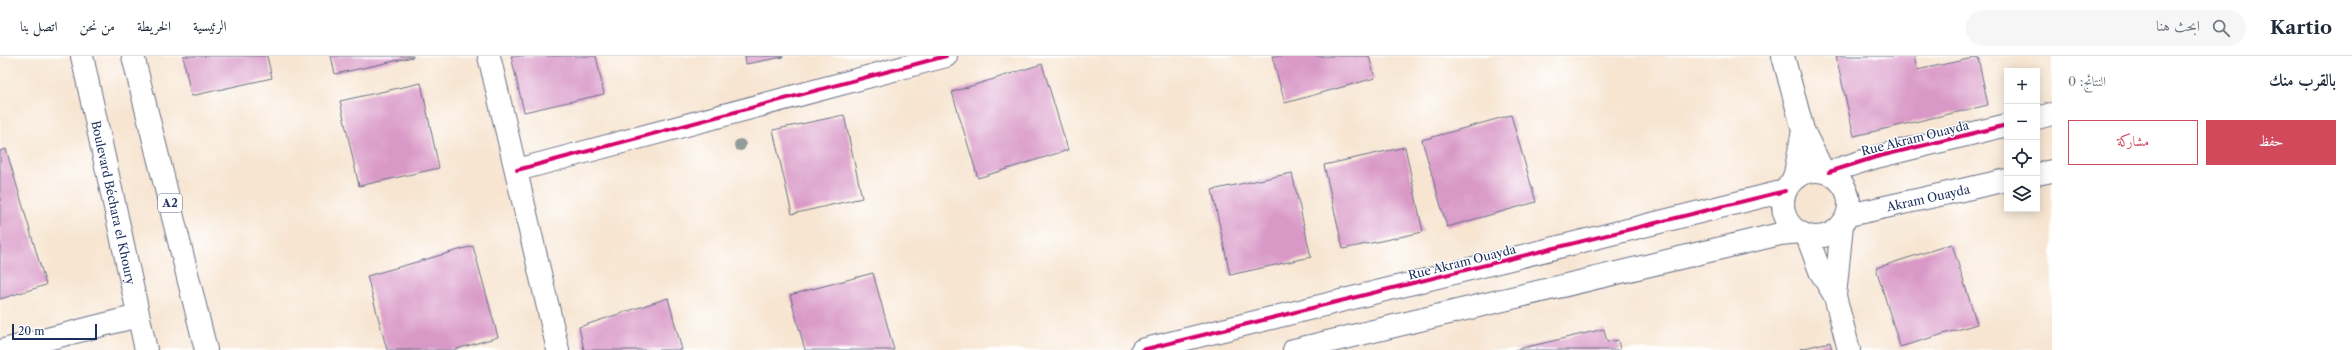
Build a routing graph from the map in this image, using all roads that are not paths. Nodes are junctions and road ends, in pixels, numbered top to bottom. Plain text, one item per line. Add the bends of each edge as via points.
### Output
1 (82, 56) edge
2 (133, 56) edge
3 (489, 56) edge
4 (946, 56) edge
5 (1783, 56) edge
6 (2052, 114) edge
7 (2040, 117) edge
8 (2004, 126) edge
9 (1803, 130) junction
10 (517, 170) junction
11 (2052, 171) edge
12 (1826, 172) junction
13 (2040, 173) edge
14 (2004, 181) edge
15 (1789, 186) junction
16 (1845, 220) junction
17 (1803, 234) junction
18 (1835, 296) junction
19 (138, 316) junction
20 (4, 350) edge
21 (146, 350) edge
22 (206, 350) edge
23 (558, 350) edge
24 (1142, 350) edge
25 (1294, 350) edge
26 (1848, 350) edge

1 - 19 main road, Boulevard Béchara el Khoury
2 - 22 main road, A2
3 - 10 main road
4 - 10 main road
5 - 9 main road
6 - 7 main road
8 - 12 main road, Rue Akram Ouayda
9 - 12 main road
9 - 15 main road via 1795,174
10 - 23 main road
11 - 13 main road
12 - 15 main road via 1812,171 1801,174
12 - 16 main road via 1845,187 1849,199
14 - 16 main road, Akram Ouayda
15 - 17 main road via 1783,202 1785,215 1791,225
15 - 24 main road, Rue Akram Ouayda
16 - 17 main road via 1832,233 1819,236
16 - 18 main road
17 - 18 main road
17 - 25 main road via 1780,234
18 - 26 main road
19 - 20 main road
19 - 21 main road, Boulevard Béchara el Khoury

